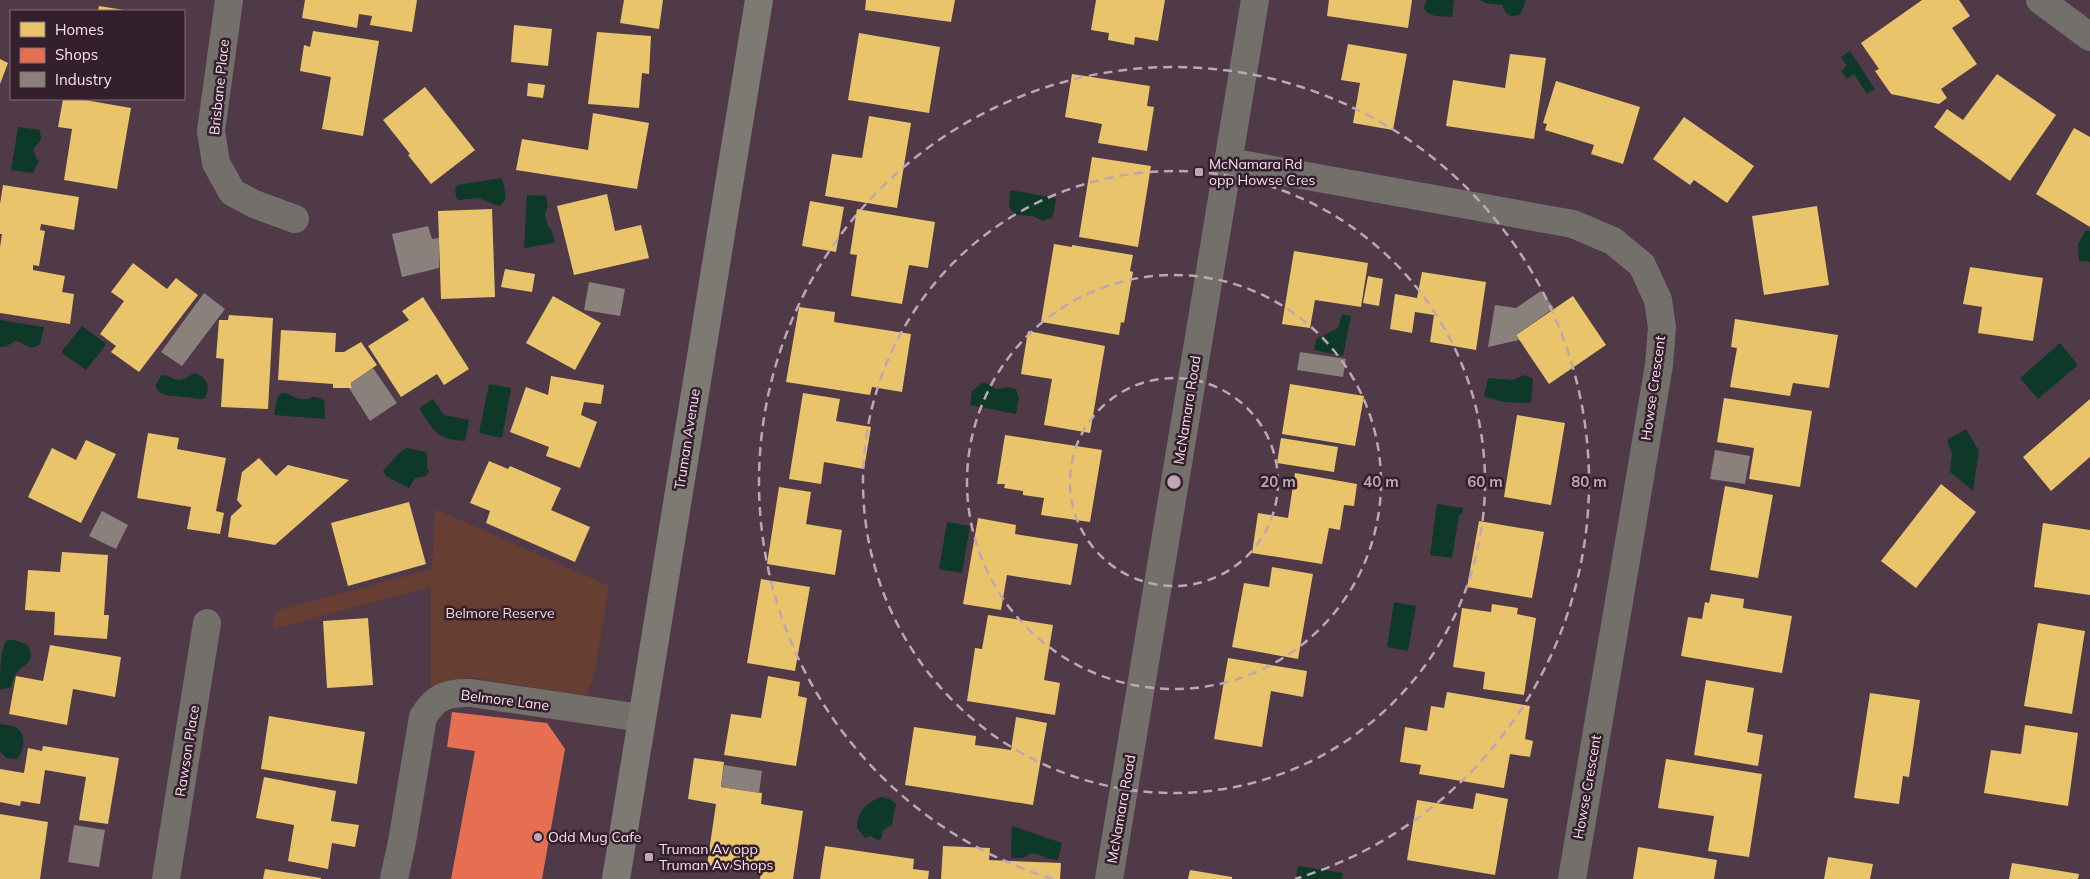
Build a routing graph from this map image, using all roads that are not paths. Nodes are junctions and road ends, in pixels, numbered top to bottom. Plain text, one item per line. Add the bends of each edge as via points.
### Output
1 (229, 0) edge
2 (759, 0) edge
3 (1255, 0) edge
4 (2040, 0) edge
5 (2090, 37) edge
6 (1229, 162) junction
7 (295, 219) dead end
8 (207, 623) dead end
9 (641, 718) junction
10 (166, 879) edge
11 (394, 879) edge
12 (616, 879) edge
13 (1109, 879) edge
14 (1572, 879) edge

1 - 7 street, Brisbane Place via 211,131 216,163 232,192
2 - 9 street, Truman Avenue
3 - 6 street, McNamara Road
4 - 5 street
6 - 13 street, McNamara Road
6 - 14 street, Howse Crescent via 1573,224 1613,241 1642,265 1658,300 1662,327 1659,365
8 - 10 street, Rawson Place
9 - 11 street, Belmore Lane via 471,693 444,696 429,706 423,717
9 - 12 street, Truman Avenue

